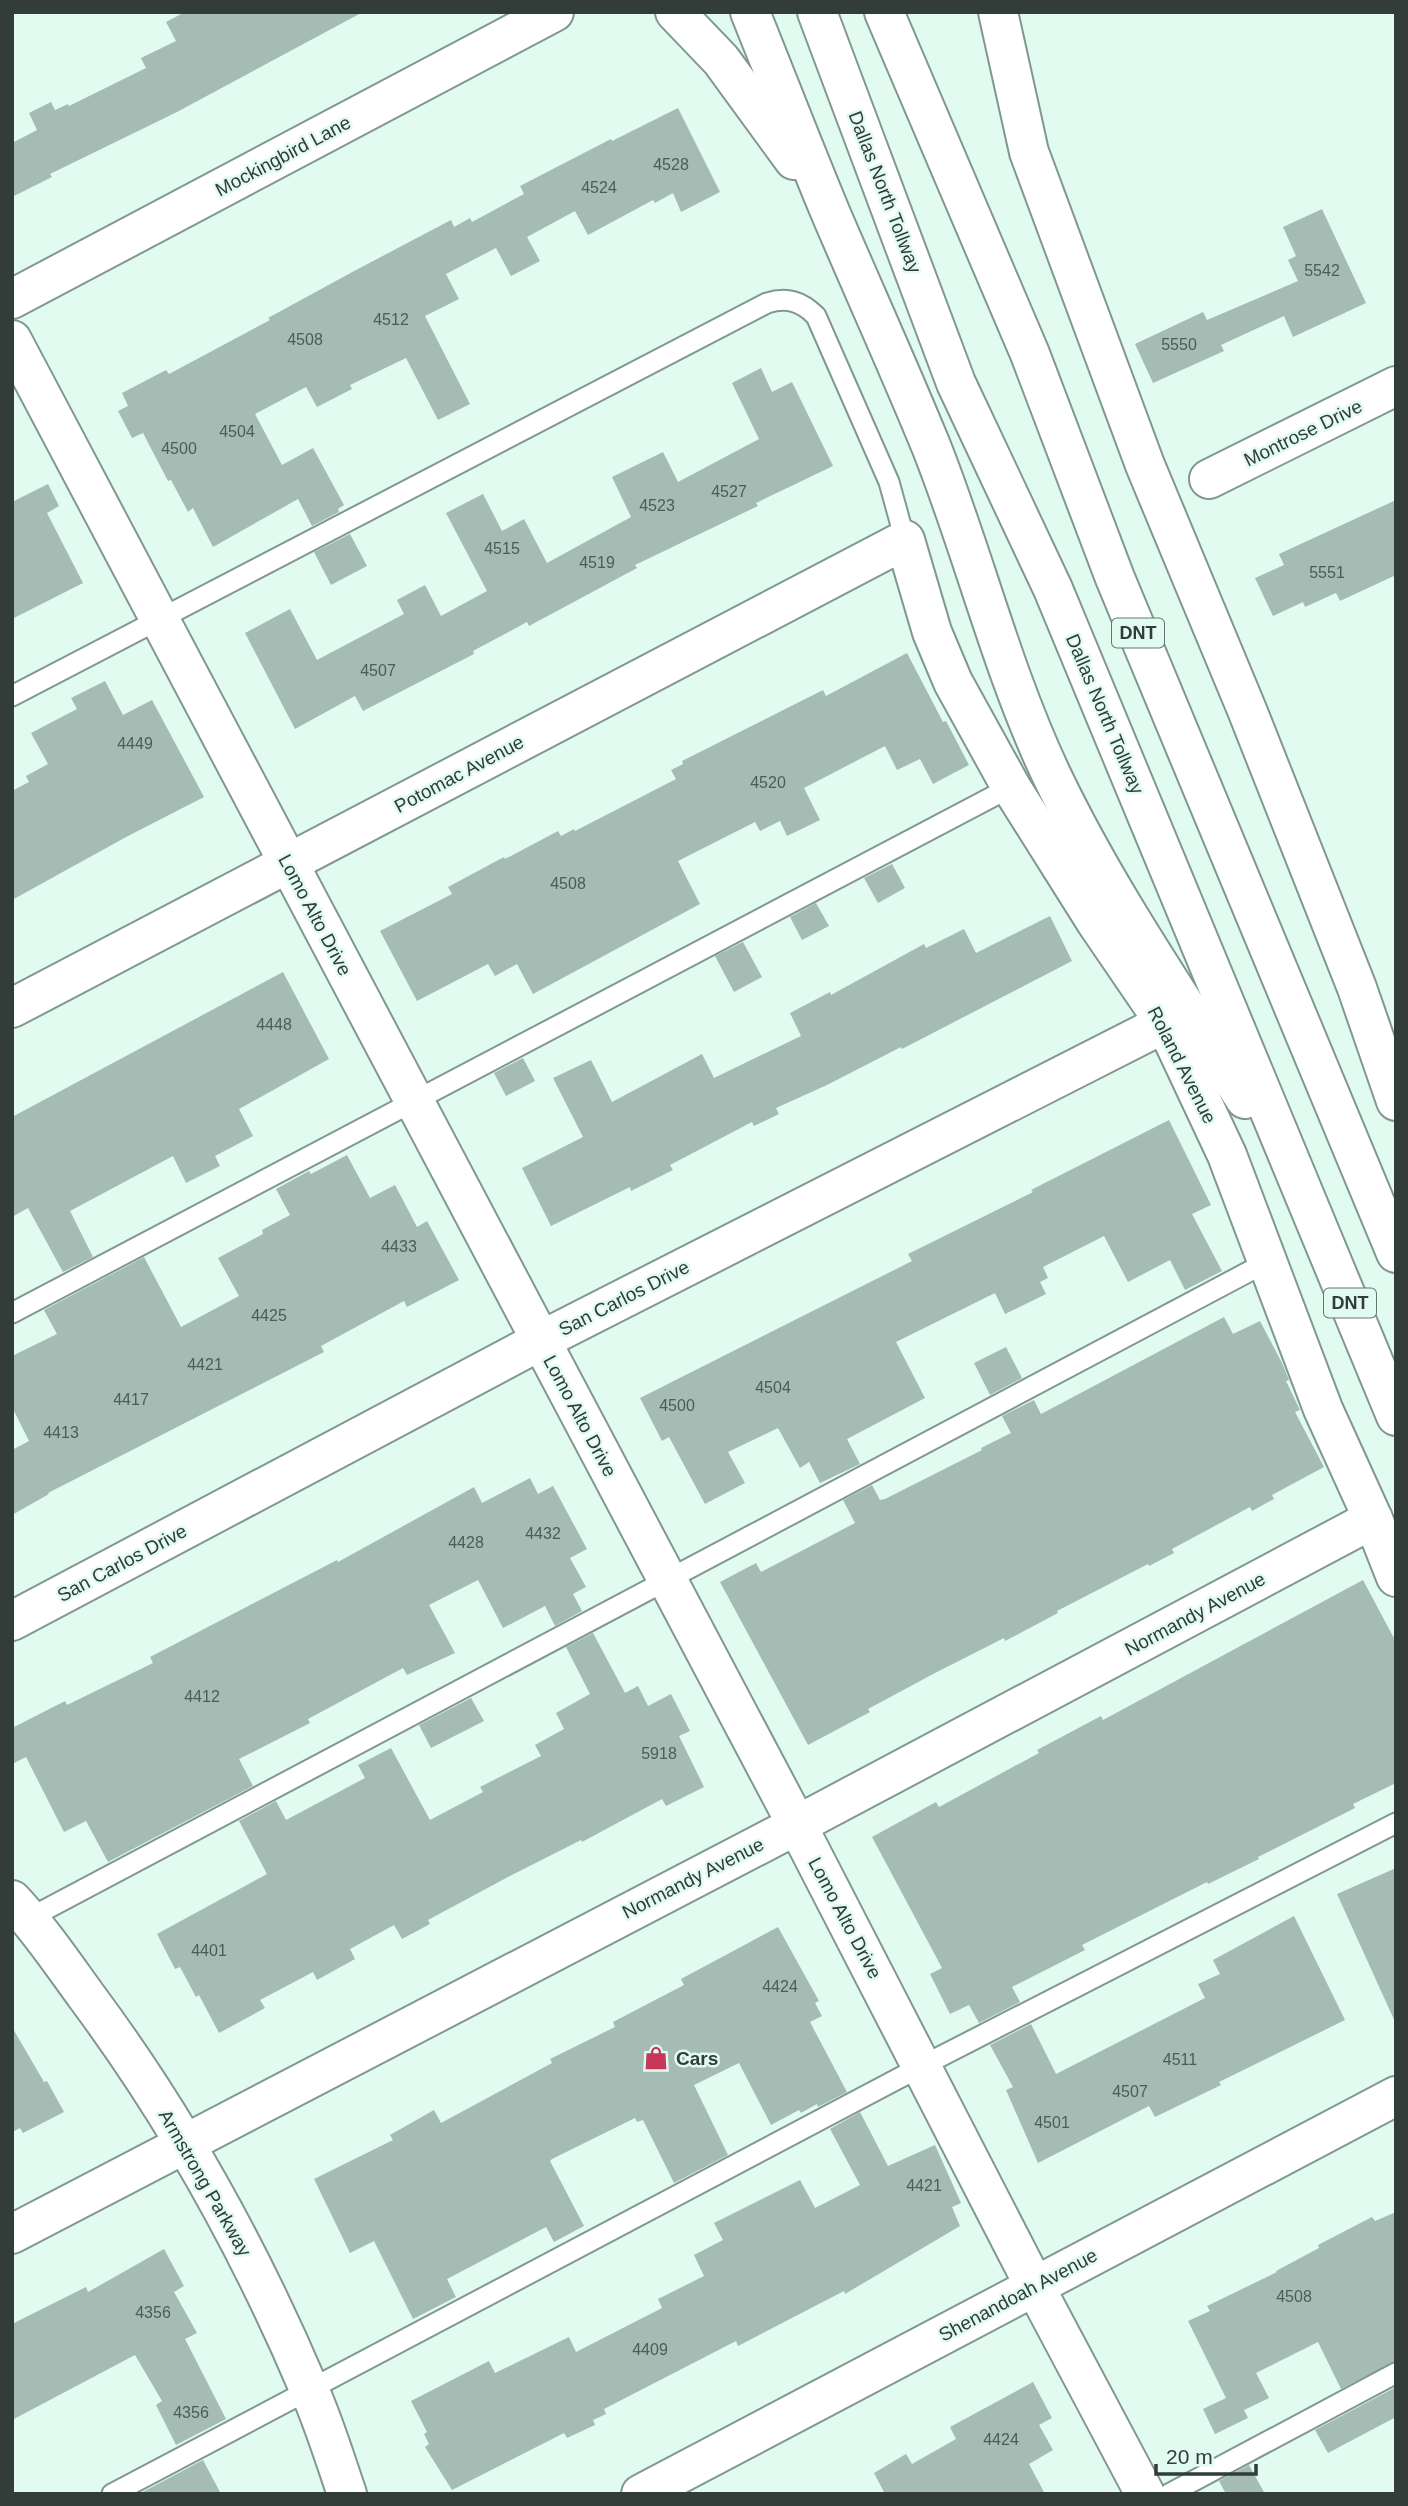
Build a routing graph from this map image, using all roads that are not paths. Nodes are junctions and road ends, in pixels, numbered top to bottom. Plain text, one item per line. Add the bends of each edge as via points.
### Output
1 (554, 12) edge
2 (675, 12) edge
3 (750, 12) edge
4 (817, 12) edge
5 (884, 12) edge
6 (997, 22) edge
7 (830, 211) junction
8 (12, 299) edge
9 (12, 340) edge
10 (1396, 386) edge
11 (1209, 479) dead end
12 (905, 540) junction
13 (159, 619) junction
14 (12, 696) edge
15 (1011, 787) junction
16 (288, 863) junction
17 (12, 1008) edge
18 (1165, 1023) junction
19 (413, 1101) junction
20 (1396, 1101) edge
21 (1303, 1191) junction
22 (1396, 1253) edge
23 (1267, 1262) junction
24 (12, 1313) edge
25 (540, 1341) junction
26 (1396, 1416) edge
27 (1373, 1519) junction
28 (1396, 1577) edge
29 (668, 1581) junction
30 (12, 1621) edge
31 (1396, 1823) edge
32 (797, 1825) junction
33 (18, 1915) edge
34 (922, 2066) junction
35 (1396, 2096) edge
36 (186, 2143) junction
37 (12, 2234) edge
38 (1035, 2287) junction
39 (1396, 2374) edge
40 (310, 2390) junction
41 (112, 2494) edge
42 (347, 2494) edge
43 (641, 2494) edge
44 (1146, 2494) edge
45 (1169, 2494) edge

1 - 8 main road, Mockingbird Lane
2 - 7 main road via 721,60
3 - 7 main road
4 - 21 main road, Dallas North Tollway / DNT via 956,383 1052,589
5 - 22 main road, DNT via 1030,354 1115,578
6 - 20 main road via 1029,152 1145,465 1357,988
7 - 21 main road via 930,445 1021,703 1051,773 1125,909
9 - 13 main road, Lomo Alto Drive
10 - 11 main road, Montrose Drive
12 - 13 lane via 889,482 816,316 806,306 780,299
12 - 15 main road, Roland Avenue via 932,632 953,682
12 - 16 main road, Potomac Avenue
13 - 14 lane
13 - 16 main road, Lomo Alto Drive
15 - 18 main road, Roland Avenue
15 - 19 lane
16 - 17 main road, Potomac Avenue
16 - 19 main road, Lomo Alto Drive
18 - 23 main road, Roland Avenue via 1227,1155
18 - 25 main road, San Carlos Drive
19 - 24 lane
19 - 25 main road, Lomo Alto Drive
21 - 26 main road, Dallas North Tollway / DNT
23 - 27 main road, Roland Avenue via 1323,1409
23 - 29 lane
25 - 29 main road, Lomo Alto Drive
25 - 30 main road, San Carlos Drive
27 - 28 main road, Roland Avenue
27 - 32 main road, Normandy Avenue
29 - 32 main road, Lomo Alto Drive
29 - 33 lane
31 - 34 lane
32 - 34 main road, Lomo Alto Drive
32 - 36 main road, Normandy Avenue
33 - 36 main road, Armstrong Parkway via 112,2030
34 - 38 main road, Lomo Alto Drive
34 - 40 lane
35 - 38 main road, Shenandoah Avenue
36 - 37 main road, Normandy Avenue
36 - 40 main road, Armstrong Parkway via 252,2264
38 - 43 main road, Shenandoah Avenue
38 - 44 main road, Lomo Alto Drive
39 - 45 lane
40 - 41 lane
40 - 42 main road, Armstrong Parkway

